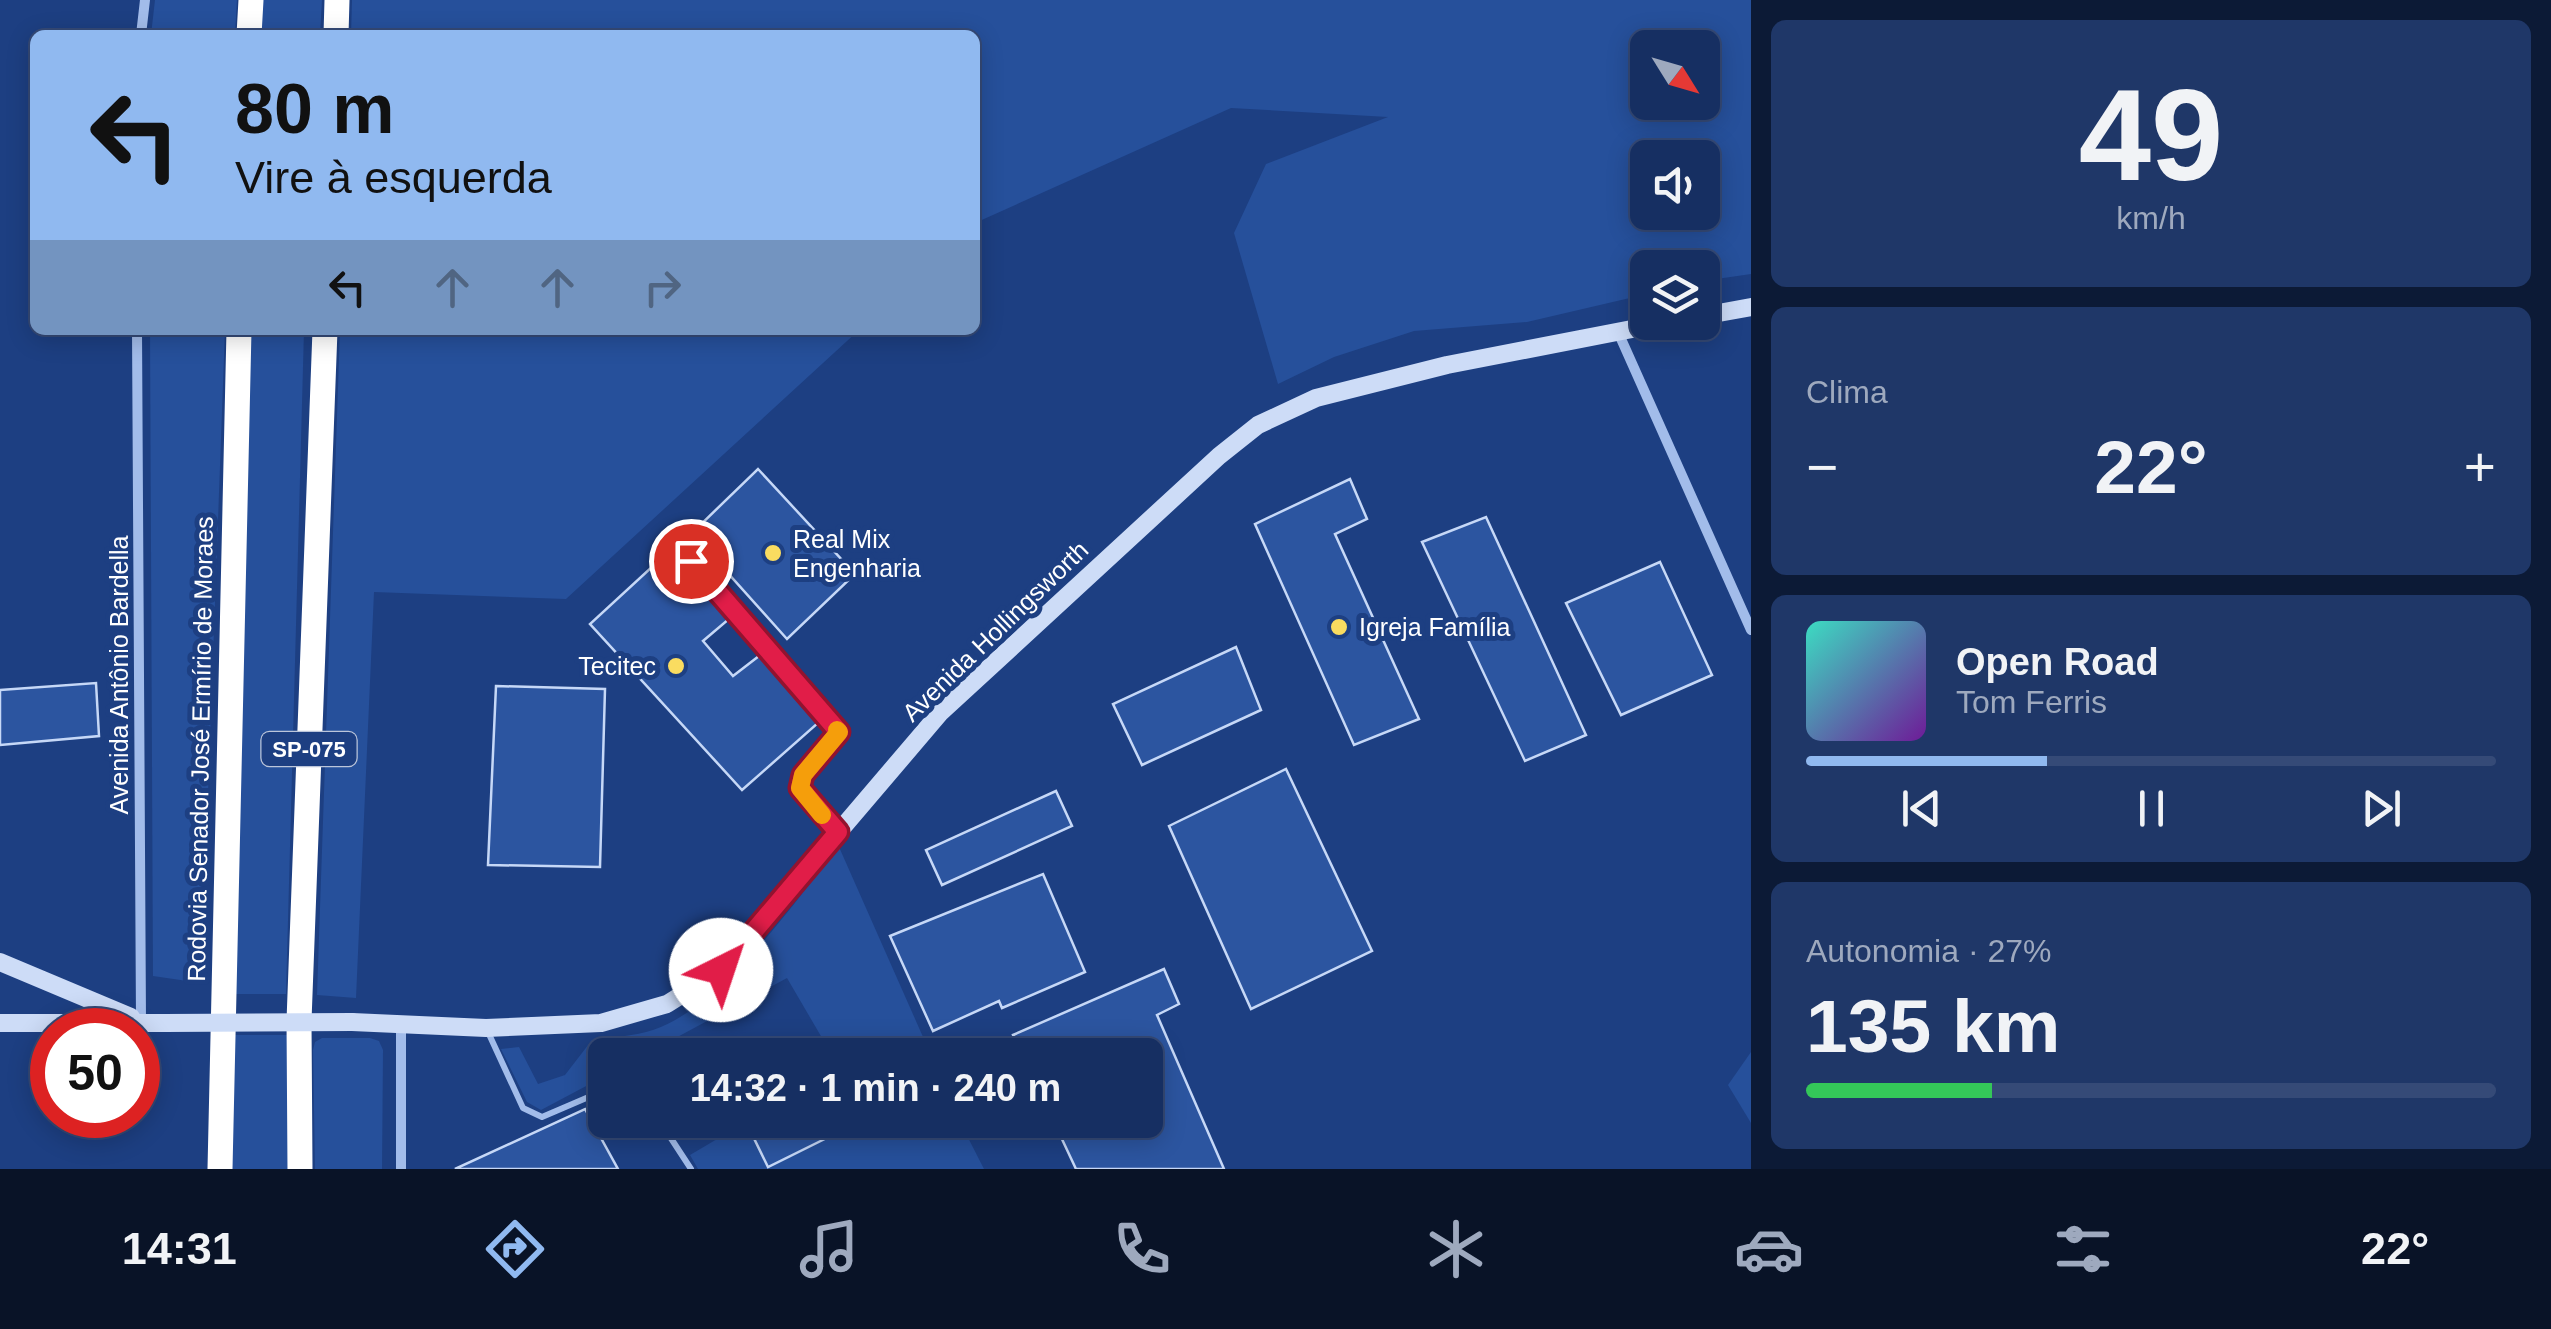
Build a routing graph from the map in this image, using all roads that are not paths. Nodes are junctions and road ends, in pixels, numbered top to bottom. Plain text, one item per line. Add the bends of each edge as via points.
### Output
1 (145, 0) edge
2 (251, 0) edge
3 (337, 0) edge
4 (142, 30) edge
5 (249, 30) edge
6 (336, 30) edge
7 (1751, 306) edge
8 (1720, 312) edge
9 (1630, 330) edge
10 (1618, 332) junction
11 (137, 335) edge
12 (239, 335) edge
13 (325, 335) edge
14 (691, 561) dead end
15 (1751, 630) edge
16 (838, 832) junction
17 (0, 962) edge
18 (109, 1008) edge
19 (140, 1008) edge
20 (0, 1022) edge
21 (30, 1022) edge
22 (160, 1022) edge
23 (401, 1025) junction
24 (486, 1028) junction
25 (588, 1097) edge
26 (671, 1138) edge
27 (220, 1169) edge
28 (300, 1169) edge
29 (401, 1169) edge
30 (691, 1169) edge

1 - 4 street
2 - 5 highway
3 - 6 highway
7 - 8 main road
9 - 10 main road, Avenida Hollingsworth
10 - 15 street
10 - 16 main road, Avenida Hollingsworth via 1316,398 1258,425 940,713
11 - 19 street, Avenida Antônio Bardella
12 - 27 highway, Rodovia Senador José Ermírio de Moraes / SP-075
13 - 28 highway, SP-075
14 - 16 lane via 839,732 800,788
16 - 24 main road, Avenida Hollingsworth via 721,970 668,1004 601,1023
17 - 18 main road
20 - 21 main road
22 - 23 main road, Avenida Hollingsworth, bridge
23 - 24 main road, Avenida Hollingsworth
23 - 29 street
24 - 25 lane via 523,1108 542,1117
26 - 30 lane

